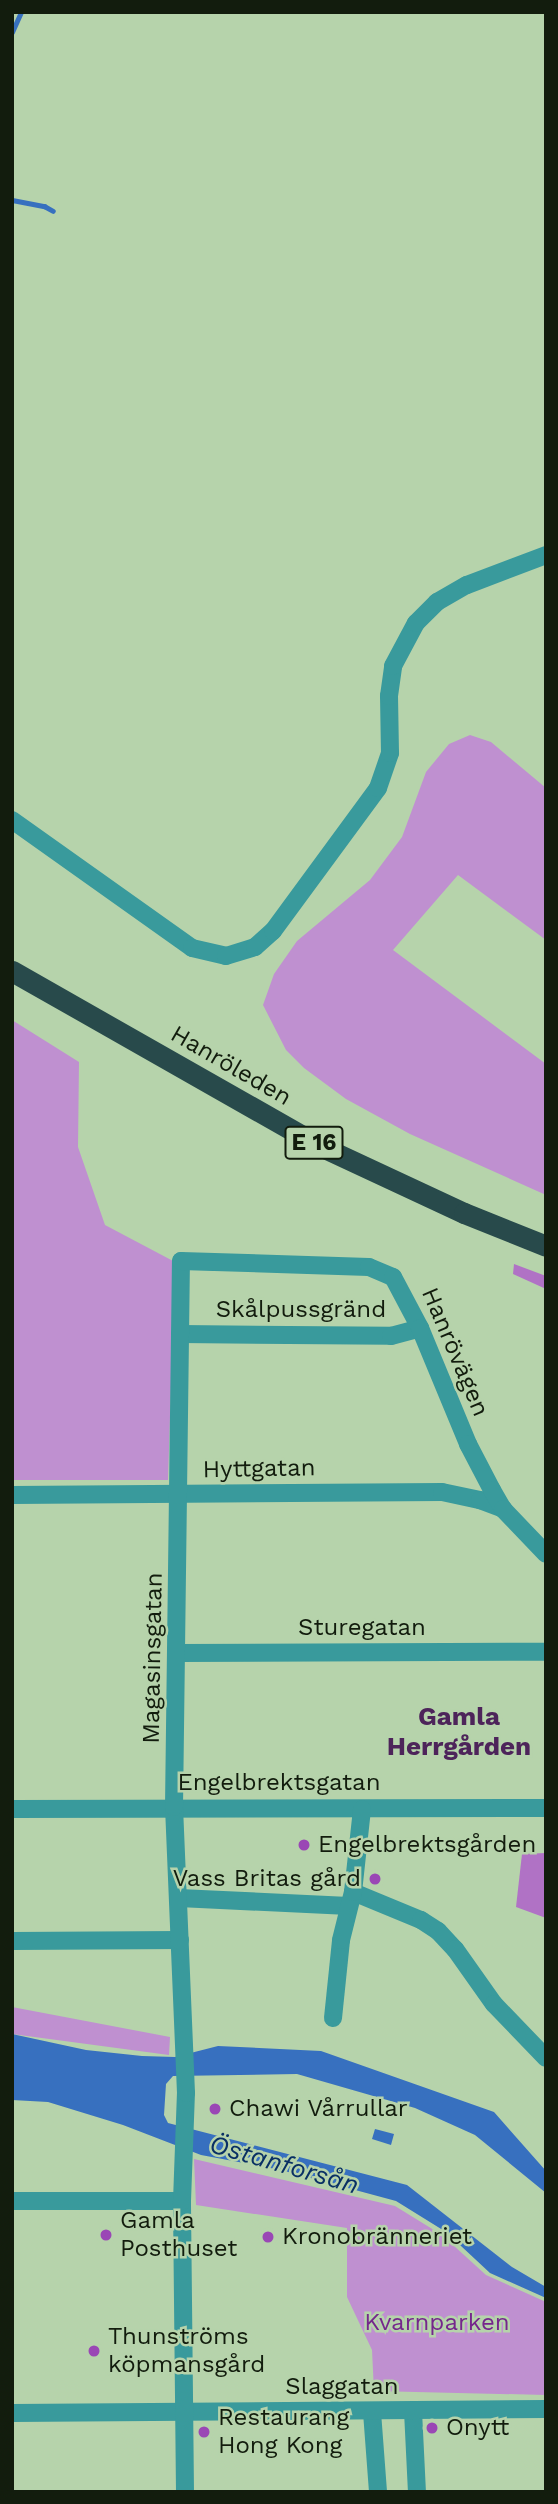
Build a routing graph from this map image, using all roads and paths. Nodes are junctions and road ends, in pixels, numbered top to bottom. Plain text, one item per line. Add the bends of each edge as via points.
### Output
1 (546, 555) edge
2 (12, 820) edge
3 (12, 971) edge
4 (546, 1246) edge
5 (181, 1261) joint
6 (419, 1328) junction
7 (180, 1334) junction
8 (179, 1495) junction
9 (12, 1496) edge
10 (503, 1509) junction
11 (546, 1554) edge
12 (546, 1651) edge
13 (178, 1653) junction
14 (174, 1807) junction
15 (546, 1808) edge
16 (12, 1809) edge
17 (362, 1809) junction
18 (179, 1898) junction
19 (351, 1899) junction
20 (180, 1940) junction
21 (12, 1941) edge
22 (333, 2018) dead end
23 (546, 2058) edge
24 (12, 2201) edge
25 (182, 2201) junction
26 (546, 2409) edge
27 (413, 2411) junction
28 (185, 2412) junction
29 (377, 2412) junction
30 (12, 2413) edge
31 (185, 2492) edge
32 (378, 2492) edge
33 (417, 2492) edge

1 - 2 street via 467,585 437,602 416,623 393,666 388,696 390,753 378,788 272,931 255,947 226,956 192,948
3 - 4 highway, Hanröleden / E 16 via 317,1145
5 - 6 street, Hanrövägen via 379,1269 398,1282
5 - 7 street, Magasinsgatan
6 - 7 street, Skålpussgränd via 391,1336
6 - 10 street, Hanrövägen via 468,1444
7 - 8 street, Magasinsgatan
8 - 9 street, Hyttgatan
8 - 10 street, Hyttgatan via 442,1492
8 - 13 street, Magasinsgatan
10 - 11 street, Hanrövägen
12 - 13 street, Sturegatan
13 - 14 street, Magasinsgatan
14 - 16 street, Engelbrektsgatan
14 - 17 street, Engelbrektsgatan
14 - 18 street, Magasinsgatan
15 - 17 street, Engelbrektsgatan
17 - 19 street
18 - 19 street
18 - 20 street, Magasinsgatan
19 - 22 street via 341,1940
19 - 23 street via 421,1920 438,1931 494,2004
20 - 21 street
20 - 25 street, Magasinsgatan via 186,2081
24 - 25 street
25 - 28 street
26 - 27 street, Slaggatan
27 - 29 street, Slaggatan
27 - 33 street
28 - 29 street, Slaggatan
28 - 30 street, Slaggatan
28 - 31 street
29 - 32 street

